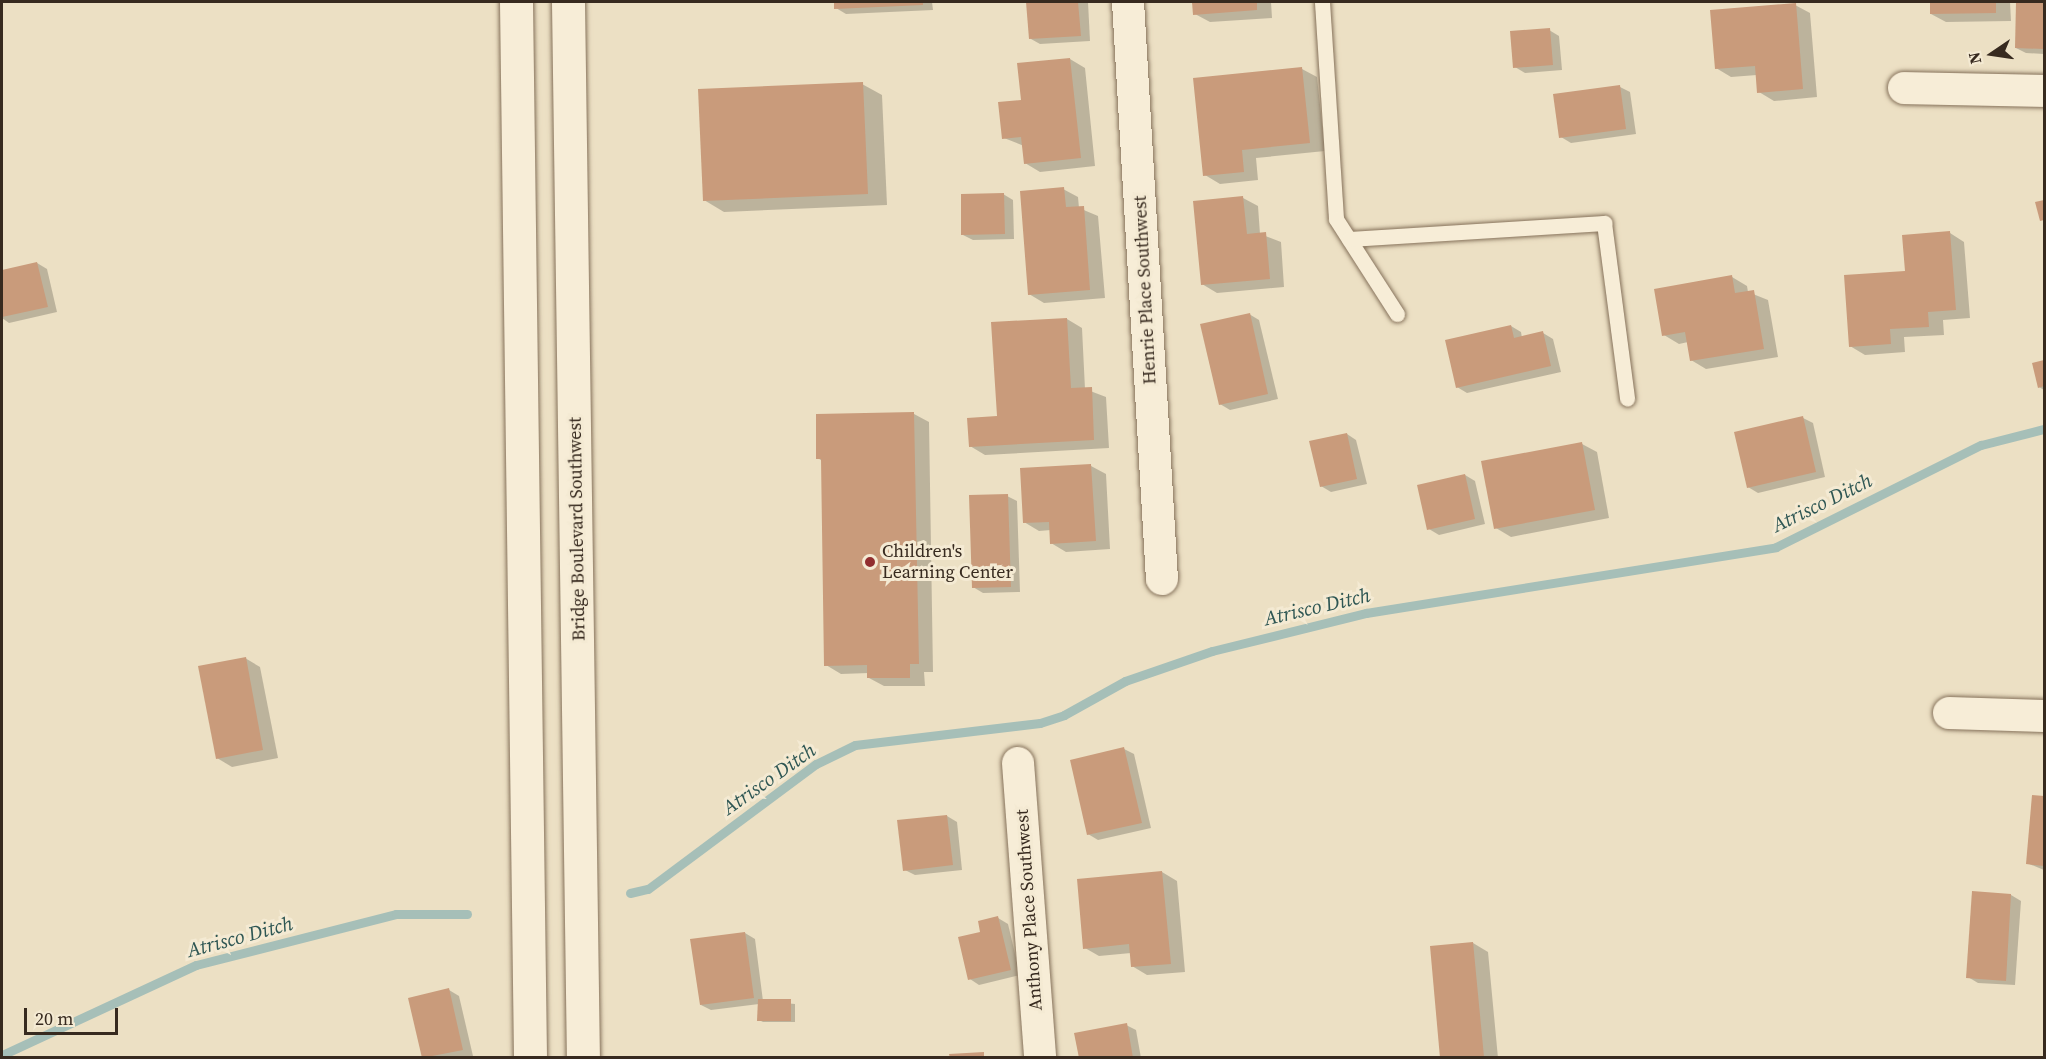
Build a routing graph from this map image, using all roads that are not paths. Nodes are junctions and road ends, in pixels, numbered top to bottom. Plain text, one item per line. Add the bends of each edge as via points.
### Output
1 (516, 2) edge
2 (568, 2) edge
3 (1128, 2) edge
4 (1322, 2) edge
5 (1904, 88) dead end
6 (2044, 91) edge
7 (1349, 239) junction
8 (1397, 314) dead end
9 (1627, 398) dead end
10 (1162, 579) dead end
11 (1949, 713) dead end
12 (2044, 716) edge
13 (1018, 763) dead end
14 (531, 1058) edge
15 (584, 1058) edge
16 (1040, 1058) edge

1 - 14 main road
2 - 15 main road, Bridge Boulevard Southwest
3 - 10 street, Henrie Place Southwest
4 - 7 lane via 1336,219
5 - 6 street
7 - 8 lane
7 - 9 lane via 1604,223
11 - 12 street
13 - 16 street, Anthony Place Southwest

